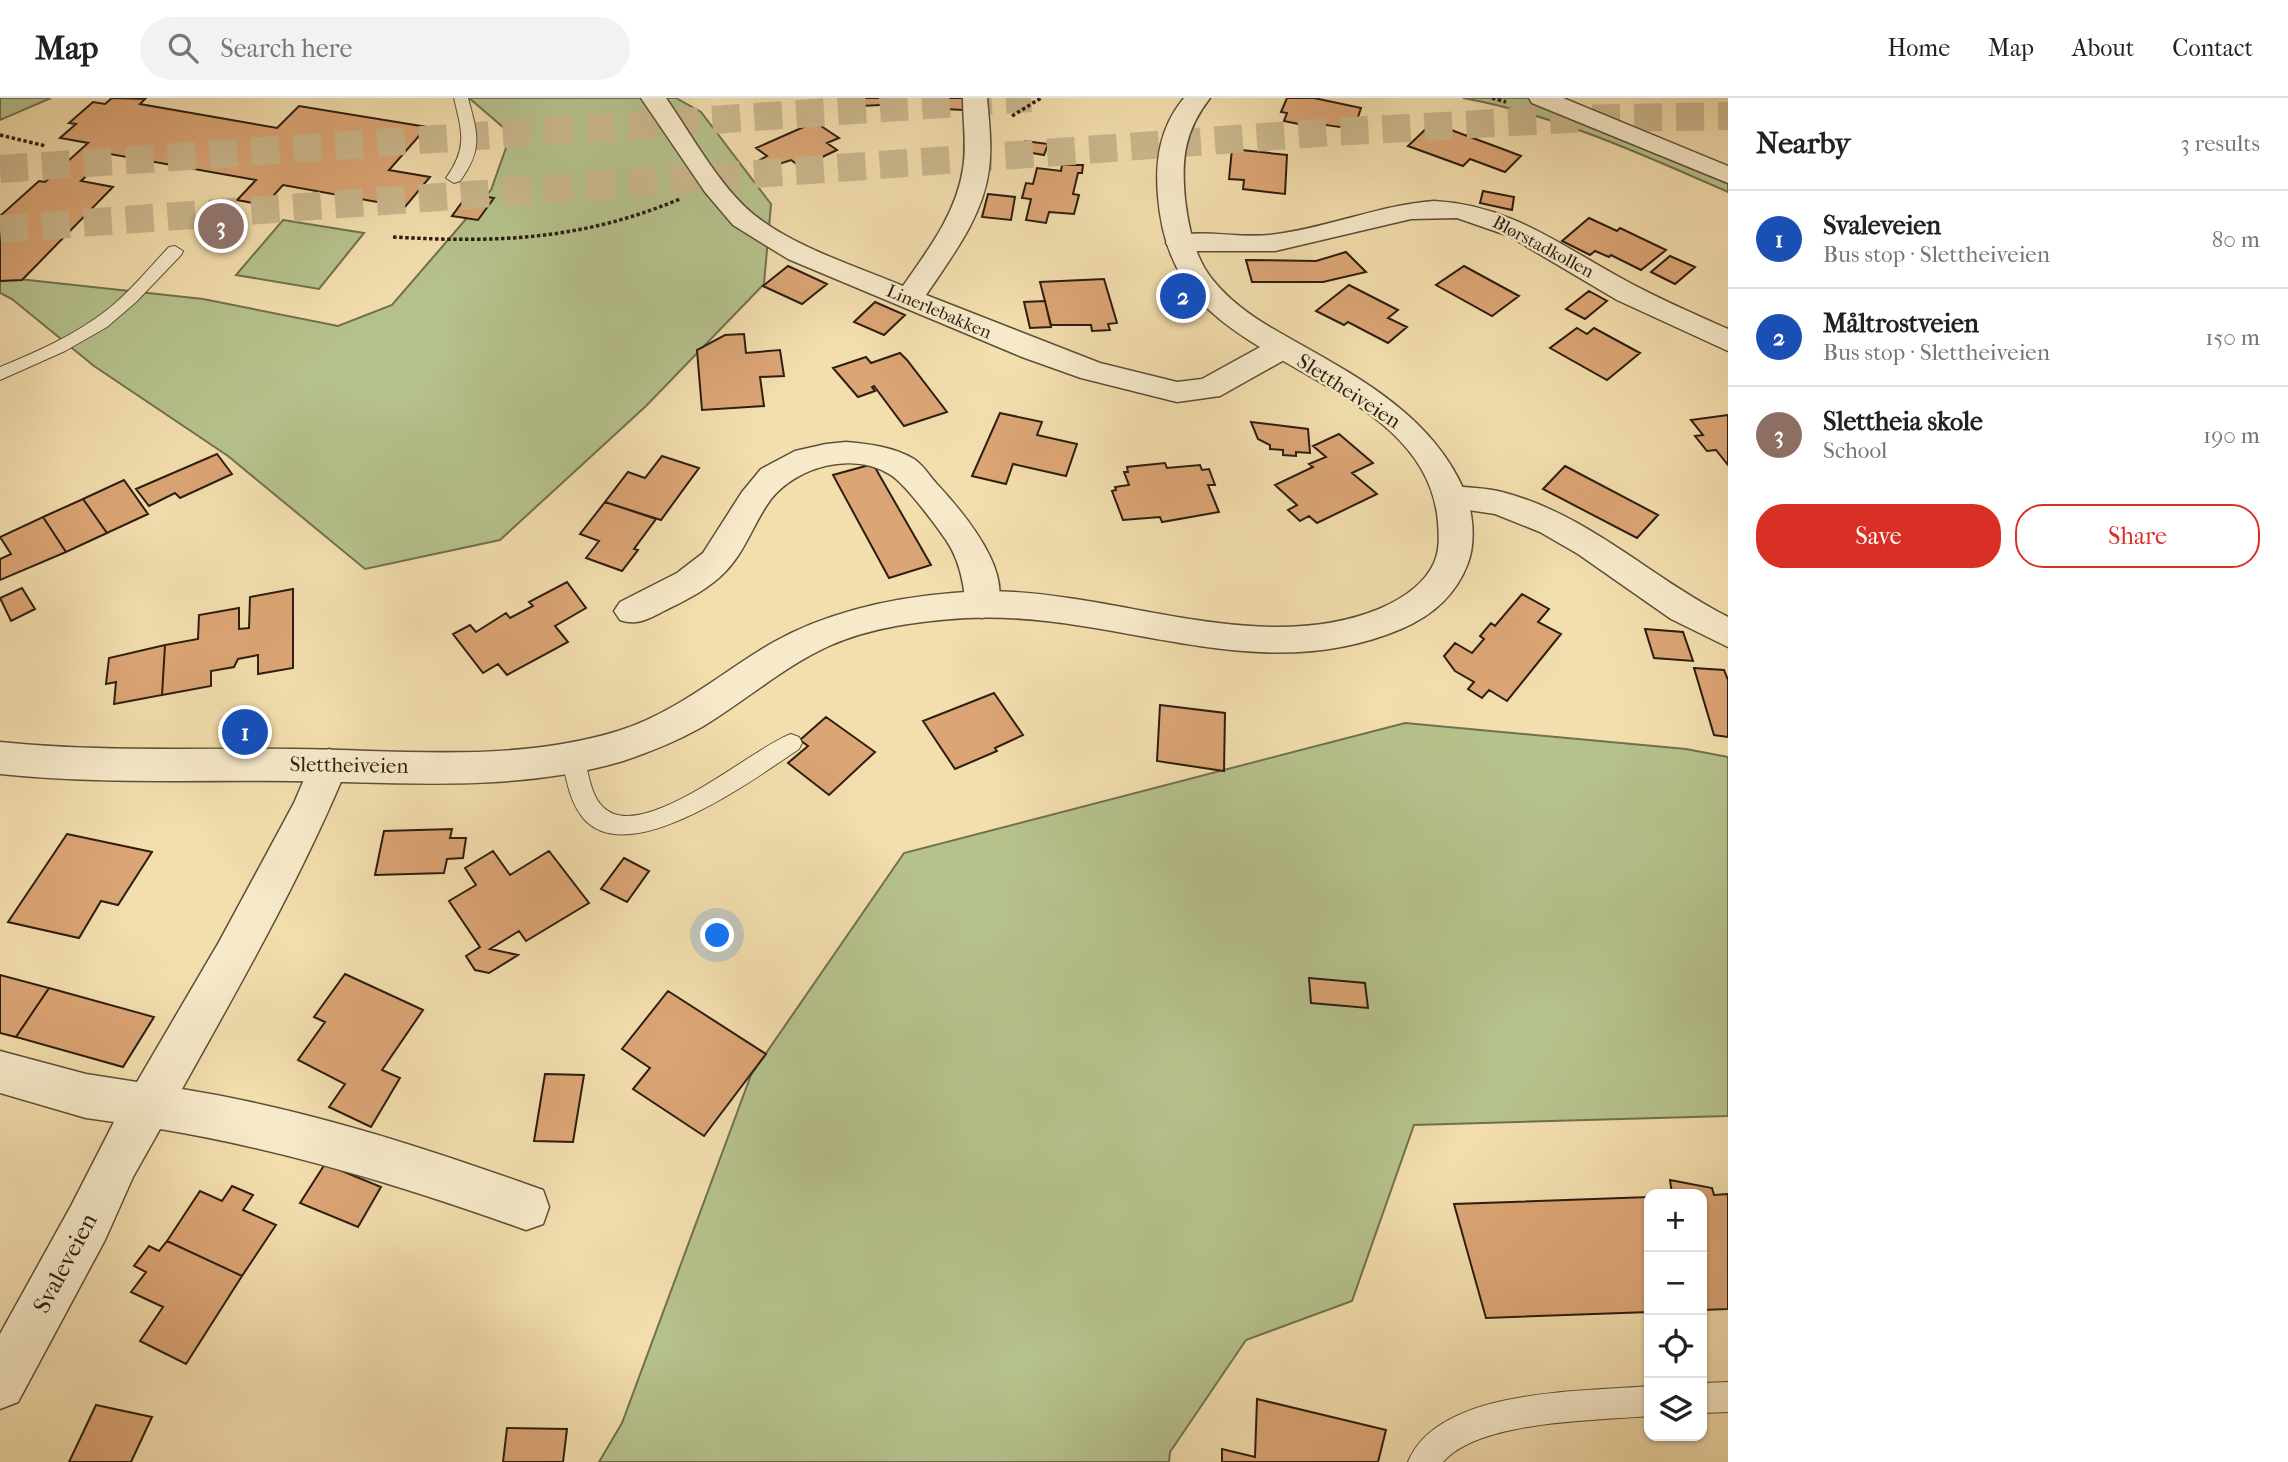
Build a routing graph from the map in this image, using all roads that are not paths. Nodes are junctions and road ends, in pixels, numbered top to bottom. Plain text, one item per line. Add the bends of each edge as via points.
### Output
1 (461, 98) edge
2 (653, 98) edge
3 (975, 98) edge
4 (1198, 98) edge
5 (1541, 98) edge
6 (1579, 98) edge
7 (1653, 142) junction
8 (1728, 175) edge
9 (454, 178) dead end
10 (1180, 243) junction
11 (175, 251) dead end
12 (909, 299) junction
13 (1728, 341) edge
14 (1282, 348) junction
15 (0, 374) edge
16 (1454, 498) junction
17 (982, 605) junction
18 (632, 611) dead end
19 (1728, 633) edge
20 (791, 743) dead end
21 (0, 758) edge
22 (573, 759) junction
23 (329, 765) junction
24 (0, 1072) edge
25 (150, 1105) junction
26 (526, 1207) dead end
27 (0, 1384) edge
28 (1728, 1397) edge
29 (1707, 1398) edge
30 (1644, 1401) edge
31 (1423, 1462) edge

1 - 9 lane via 472,147
2 - 12 street, Linerlebakken via 714,186 743,219 797,253
3 - 12 street via 976,172 960,222
4 - 10 street, Slettheiveien via 1180,121 1171,160
5 - 7 street
6 - 7 street
7 - 8 street
10 - 13 street, Blørstadkollen via 1274,244 1403,212 1457,210 1513,228 1612,285
10 - 14 street, Slettheiveien via 1203,287 1223,309
11 - 15 lane via 117,311 89,332
12 - 14 street, Linerlebakken via 1033,351 1177,392 1209,389
14 - 16 street, Slettheiveien via 1399,421 1439,465
16 - 17 street, Slettheiveien via 1455,551 1446,575 1424,601 1394,619 1360,631 1324,639 1220,636 1026,606
16 - 19 street via 1499,503 1552,524 1682,610
17 - 18 street via 979,575 965,537 904,468 842,454 814,457 772,478 707,570
17 - 22 street, Slettheiveien via 899,612 819,635 663,730
20 - 22 lane via 695,802 658,820 629,825 606,822 589,808
21 - 23 street, Slettheiveien via 118,767
22 - 23 street, Slettheiveien via 450,766
23 - 25 street, Svaleveien via 240,943
24 - 25 street via 86,1096
25 - 26 street via 329,1144 416,1168
25 - 27 street, Svaleveien
28 - 29 lane
30 - 31 lane via 1524,1412 1459,1429

